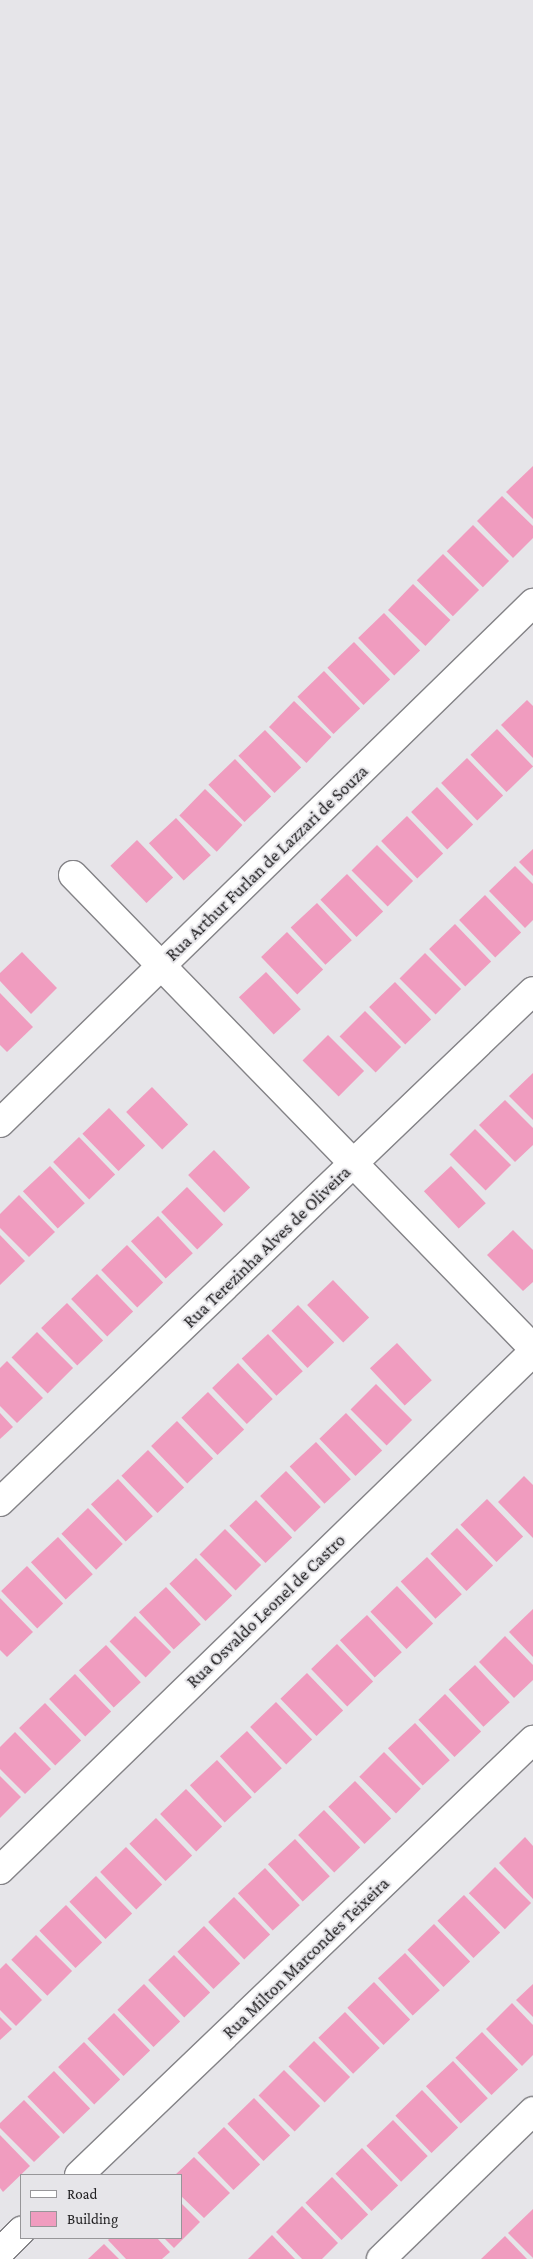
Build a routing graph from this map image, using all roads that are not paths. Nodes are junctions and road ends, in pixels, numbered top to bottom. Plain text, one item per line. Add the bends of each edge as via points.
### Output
1 (533, 603) edge
2 (73, 875) dead end
3 (162, 965) junction
4 (533, 991) edge
5 (0, 1123) edge
6 (354, 1164) junction
7 (533, 1348) edge
8 (533, 1352) edge
9 (0, 1502) edge
10 (533, 1740) edge
11 (0, 1870) edge
12 (533, 2111) edge
13 (81, 2174) edge
14 (20, 2232) edge
15 (0, 2252) edge
16 (381, 2259) edge

1 - 3 street, Rua Arthur Furlan de Lazzari de Souza
2 - 3 street
3 - 5 street, Rua Arthur Furlan de Lazzari de Souza
3 - 6 street
4 - 6 street, Rua Terezinha Alves de Oliveira
6 - 7 street
6 - 9 street, Rua Terezinha Alves de Oliveira
8 - 11 street, Rua Osvaldo Leonel de Castro
10 - 13 street, Rua Milton Marcondes Teixeira
12 - 16 street
14 - 15 street

